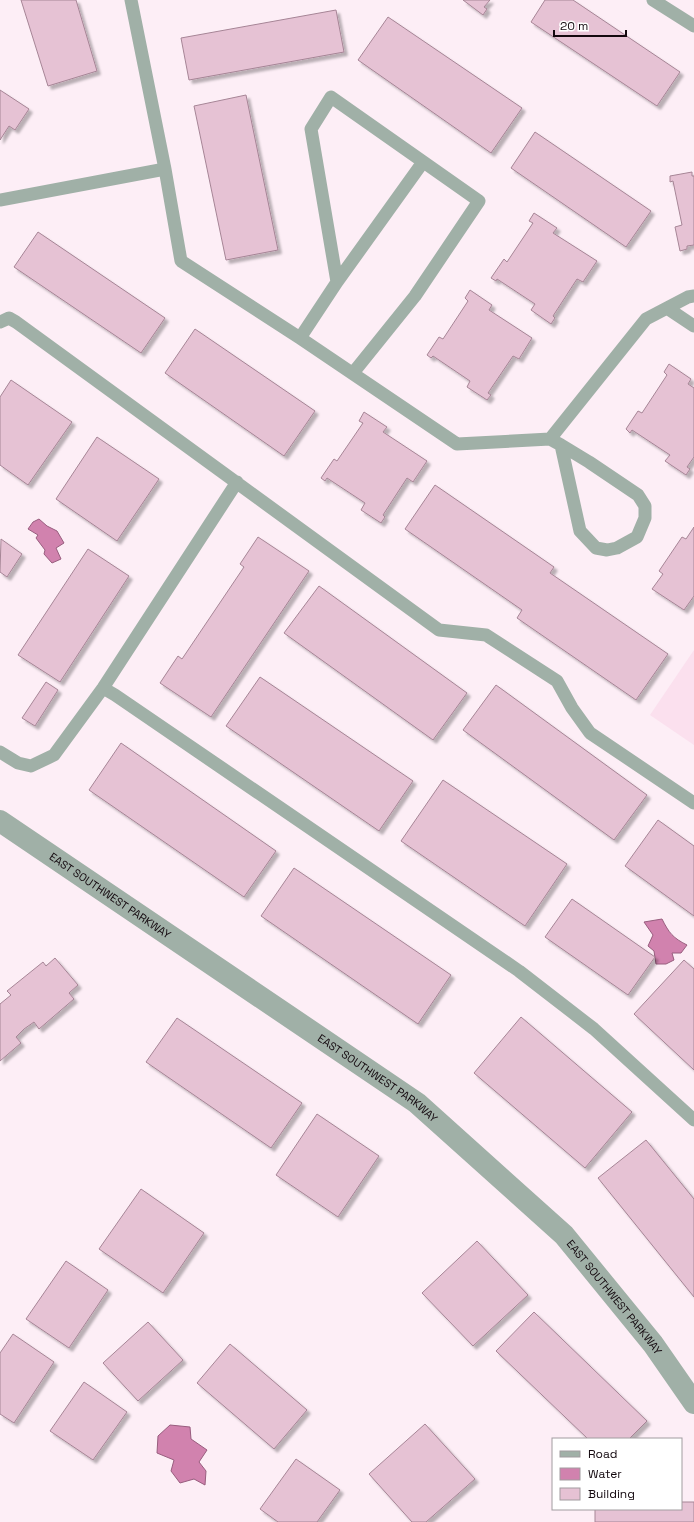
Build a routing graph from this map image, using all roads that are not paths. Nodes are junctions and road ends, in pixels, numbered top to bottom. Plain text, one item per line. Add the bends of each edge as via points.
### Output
1 (132, 0) edge
2 (653, 0) edge
3 (694, 26) edge
4 (423, 162) junction
5 (166, 169) junction
6 (0, 200) edge
7 (337, 282) junction
8 (694, 296) edge
9 (667, 308) junction
10 (0, 322) edge
11 (694, 326) edge
12 (300, 338) junction
13 (353, 374) junction
14 (555, 442) junction
15 (237, 482) junction
16 (103, 688) junction
17 (0, 752) edge
18 (694, 802) edge
19 (0, 821) edge
20 (694, 1120) edge
21 (694, 1402) edge

1 - 5 lane
2 - 3 lane
4 - 7 lane
4 - 7 lane via 331,97 311,129
4 - 13 lane via 479,201 415,296
5 - 6 lane
5 - 12 lane via 181,261
7 - 12 lane
8 - 9 lane
9 - 11 lane
9 - 14 lane via 646,319
10 - 15 lane via 9,318 16,322
12 - 13 lane
13 - 14 lane via 456,444
14 - 14 lane via 638,495 645,506 645,518 637,537 617,548 607,550 596,548 580,530
15 - 16 lane
15 - 18 lane via 439,630 486,635 557,681 590,733
16 - 17 lane via 54,755 31,766 18,763
16 - 20 lane via 520,971 594,1029
19 - 21 street, EAST SOUTHWEST PARKWAY via 417,1103 564,1235 653,1344

